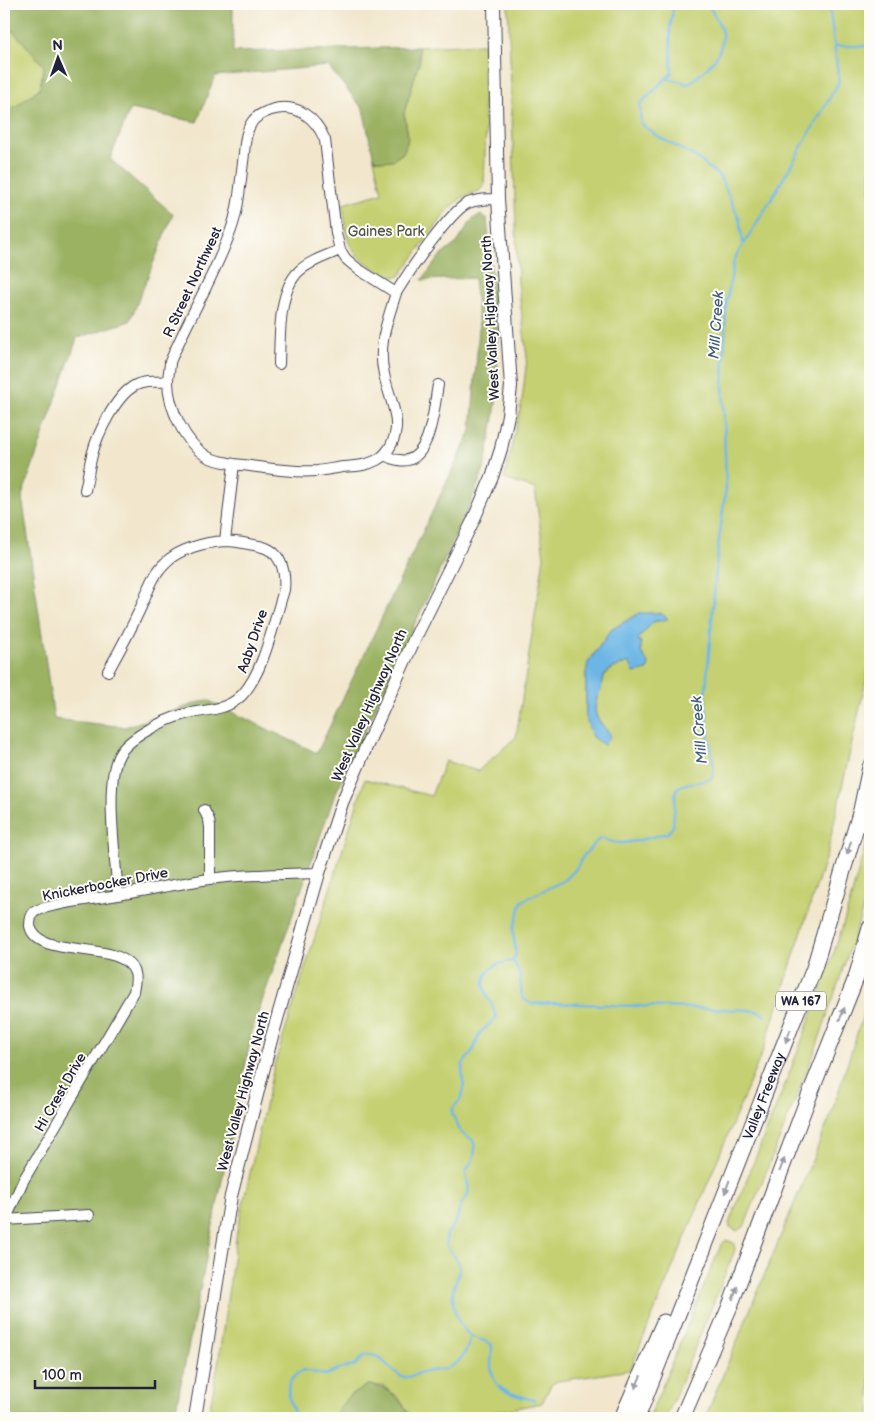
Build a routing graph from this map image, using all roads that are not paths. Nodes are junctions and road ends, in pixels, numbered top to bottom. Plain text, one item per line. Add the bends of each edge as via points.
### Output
1 (494, 4) edge
2 (498, 199) junction
3 (340, 250) junction
4 (396, 293) junction
5 (280, 364) dead end
6 (168, 382) junction
7 (438, 385) dead end
8 (384, 455) junction
9 (234, 464) junction
10 (86, 490) dead end
11 (225, 541) junction
12 (108, 671) dead end
13 (870, 767) edge
14 (204, 810) dead end
15 (319, 873) junction
16 (210, 879) junction
17 (118, 895) junction
18 (870, 928) edge
19 (136, 975) joint
20 (89, 1215) dead end
21 (4, 1222) edge
22 (712, 1227) junction
23 (723, 1321) junction
24 (195, 1418) edge
25 (622, 1418) edge
26 (637, 1418) edge
27 (682, 1418) edge
28 (692, 1418) edge

1 - 2 main road, West Valley Highway North
2 - 4 street via 468,203 452,215
2 - 15 main road, West Valley Highway North via 511,386 501,449 473,521 415,638 342,803
3 - 4 street via 358,269
3 - 5 street via 308,264 291,280 280,329
3 - 6 street, R Street Northwest via 325,140 320,128 313,119 292,108 266,112 253,120 246,134 232,229 170,362
4 - 8 street via 382,348 383,372 396,420 394,440
6 - 9 street, R Street Northwest via 180,427 192,443 206,456
6 - 10 street via 134,386 119,400 92,454
7 - 8 street via 422,451 403,460
8 - 9 street, R Street Northwest via 364,465 317,471
9 - 11 street
11 - 12 street, Aaby Drive via 188,549 165,562
11 - 17 street, Aaby Drive via 264,547 275,554 283,565 286,577 284,590 260,667 241,697 229,706 165,720 144,732 119,754 111,803
13 -> 22 highway, Valley Freeway / WA 167 via 861,810 814,968
14 - 16 street via 210,827
15 - 16 street, Knickerbocker Drive
15 - 24 main road, West Valley Highway North via 231,1196
16 - 17 street, Knickerbocker Drive
17 - 19 street, Knickerbocker Drive via 43,908 34,912 30,928 35,935 55,945 115,955 132,967
23 -> 18 highway, WA 167 via 856,978
19 - 21 street, Hi Crest Drive via 134,992 23,1181
20 - 21 street
22 -> 25 highway
22 - 26 highway, Valley Freeway / WA 167
23 - 27 highway, WA 167
23 - 28 highway

